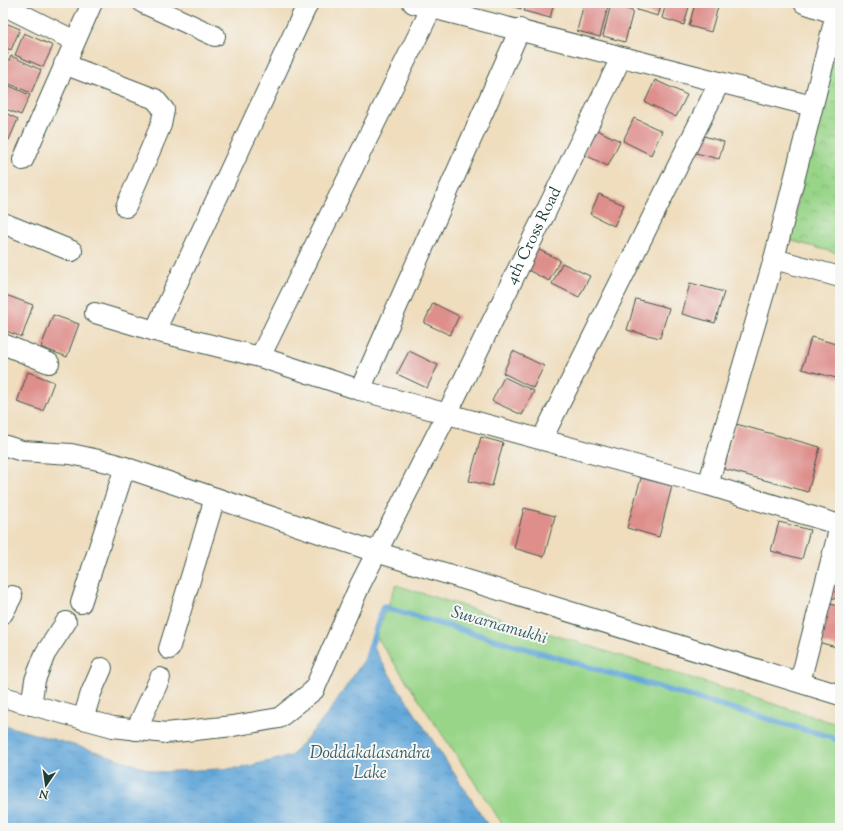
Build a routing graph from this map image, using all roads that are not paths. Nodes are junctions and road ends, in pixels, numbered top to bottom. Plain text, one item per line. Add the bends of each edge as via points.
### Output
1 (92, 3) edge
2 (143, 3) edge
3 (308, 3) edge
4 (412, 3) edge
5 (804, 3) edge
6 (3, 5) edge
7 (431, 9) junction
8 (838, 15) edge
9 (520, 29) junction
10 (215, 36) dead end
11 (75, 41) junction
12 (621, 58) junction
13 (64, 64) junction
14 (719, 83) junction
15 (812, 106) junction
16 (23, 160) dead end
17 (126, 207) dead end
18 (3, 223) edge
19 (72, 251) dead end
20 (774, 259) junction
21 (840, 277) edge
22 (95, 313) dead end
23 (156, 331) junction
24 (3, 344) edge
25 (260, 357) junction
26 (49, 363) dead end
27 (360, 390) junction
28 (447, 414) junction
29 (542, 439) junction
30 (3, 445) edge
31 (125, 467) junction
32 (708, 484) junction
33 (215, 498) junction
34 (840, 526) edge
35 (376, 552) junction
36 (80, 603) dead end
37 (66, 622) dead end
38 (169, 649) dead end
39 (102, 668) dead end
40 (160, 678) dead end
41 (800, 682) junction
42 (840, 695) edge
43 (3, 697) edge
44 (31, 705) junction
45 (83, 719) junction
46 (136, 730) junction

1 - 11 street
2 - 10 street
3 - 23 street
4 - 7 street
5 - 8 street
6 - 11 street
7 - 9 street
7 - 25 street
8 - 15 street
9 - 12 street
9 - 27 street
11 - 13 street
12 - 14 street
12 - 28 street, 4th Cross Road
13 - 16 street
13 - 17 street via 155,99 164,110 161,125
14 - 15 street
14 - 29 street
15 - 20 street
18 - 19 street
20 - 21 street
20 - 32 street
22 - 23 street
23 - 25 street
24 - 26 street
25 - 27 street
27 - 28 street
28 - 29 street
28 - 35 street, 4th Cross Road
29 - 32 street
30 - 31 street via 22,451 71,454
31 - 33 street
31 - 36 street
32 - 34 street
33 - 35 street
33 - 38 street
34 - 41 street
35 - 41 street
35 - 46 street, 4th Cross Road via 314,690 279,718 166,733
37 - 44 street via 45,654 35,680
39 - 45 street
40 - 46 street
41 - 42 street
43 - 44 street, 4th Cross Road
44 - 45 street, 4th Cross Road
45 - 46 street, 4th Cross Road

